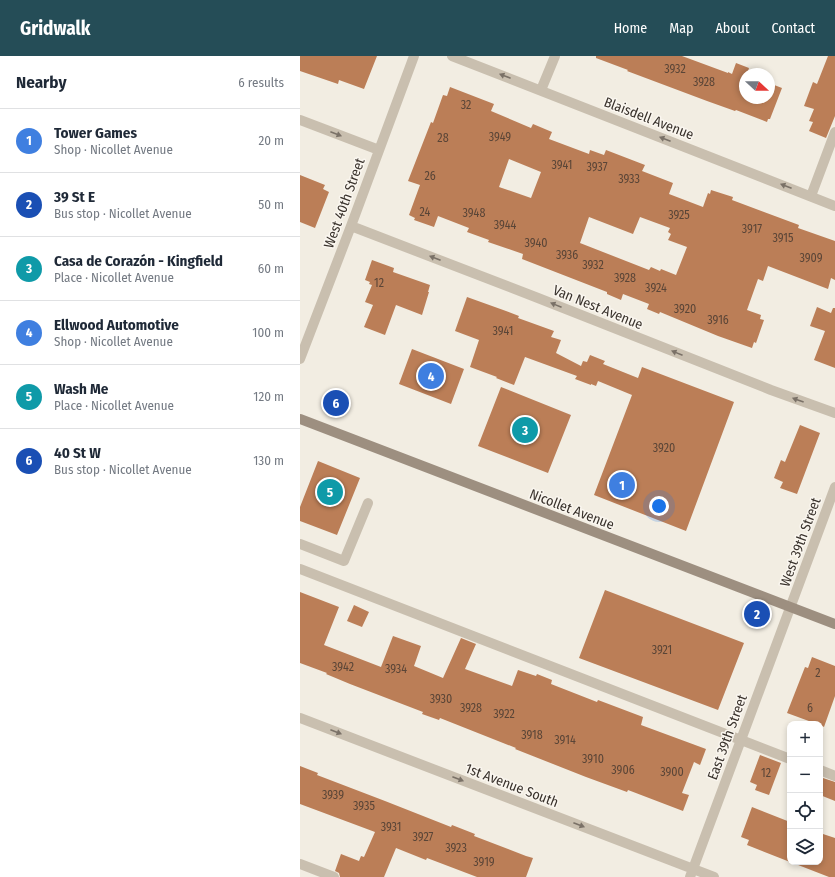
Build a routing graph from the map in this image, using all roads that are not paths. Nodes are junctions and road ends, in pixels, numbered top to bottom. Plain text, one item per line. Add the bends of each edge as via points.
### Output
1 (414, 56) edge
2 (452, 56) edge
3 (555, 56) edge
4 (542, 90) junction
5 (300, 120) edge
6 (835, 132) edge
7 (379, 150) junction
8 (811, 196) junction
9 (835, 206) edge
10 (351, 226) junction
11 (300, 359) edge
12 (835, 413) edge
13 (300, 419) edge
14 (835, 487) edge
15 (368, 503) dead end
16 (300, 544) edge
17 (300, 569) edge
18 (791, 607) junction
19 (835, 624) edge
20 (300, 718) edge
21 (740, 740) junction
22 (787, 758) edge
23 (823, 771) edge
24 (835, 776) edge
25 (300, 864) edge
26 (691, 873) edge
27 (334, 877) edge
28 (714, 877) edge

1 - 7 street, West 40th Street
4 -> 2 street, Blaisdell Avenue
3 - 4 street
8 -> 4 street, Blaisdell Avenue
5 -> 7 street
6 - 8 street
7 - 10 street, West 40th Street
8 - 9 street, Blaisdell Avenue
10 - 11 street, West 40th Street
12 -> 10 street, Van Nest Avenue
13 - 18 main road, Nicollet Avenue
14 - 18 street, West 39th Street
15 - 16 street via 344,561
17 - 21 street
18 - 19 main road, Nicollet Avenue
18 - 21 street, East 39th Street
20 -> 26 street, 1st Avenue South
21 - 22 street
21 - 26 street, East 39th Street
23 - 24 street
25 - 27 street
26 - 28 street, 1st Avenue South

